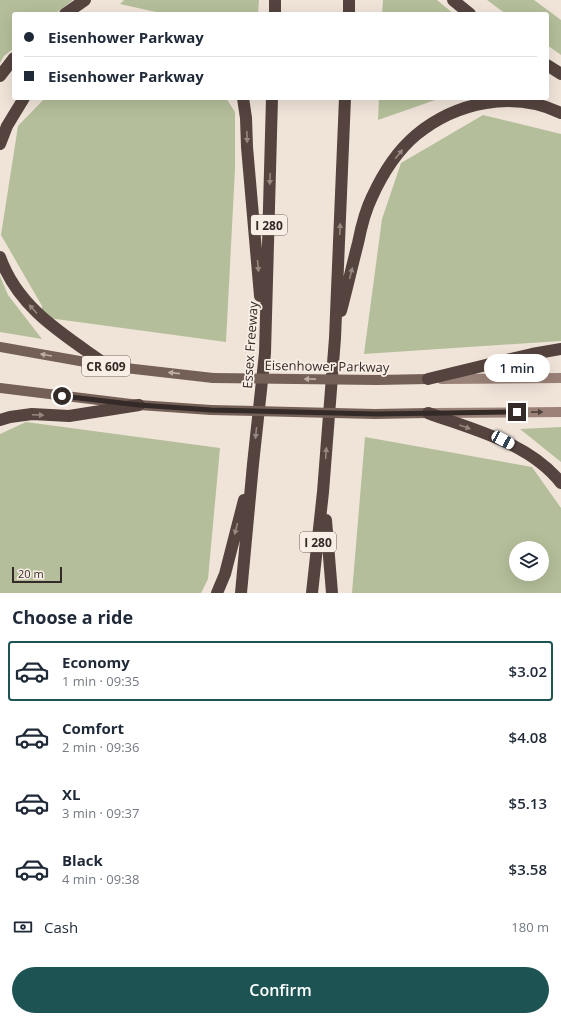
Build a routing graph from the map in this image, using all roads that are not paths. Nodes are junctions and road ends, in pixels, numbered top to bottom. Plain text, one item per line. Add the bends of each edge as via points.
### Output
1 (85, 0) edge
2 (275, 0) edge
3 (349, 0) edge
4 (453, 0) edge
5 (68, 12) edge
6 (275, 12) edge
7 (349, 12) edge
8 (468, 12) edge
9 (12, 61) edge
10 (549, 66) edge
11 (561, 74) edge
12 (0, 76) edge
13 (23, 100) edge
14 (243, 100) edge
15 (272, 100) edge
16 (345, 100) edge
17 (561, 113) edge
18 (0, 144) edge
19 (0, 258) edge
20 (335, 338) junction
21 (0, 347) edge
22 (561, 349) edge
23 (265, 353) junction
24 (108, 366) junction
25 (561, 378) edge
26 (428, 379) junction
27 (0, 388) edge
28 (139, 405) junction
29 (561, 412) edge
30 (428, 413) junction
31 (0, 420) edge
32 (253, 464) junction
33 (561, 483) edge
34 (323, 492) junction
35 (216, 593) edge
36 (241, 593) edge
37 (312, 593) edge
38 (332, 593) edge

1 - 5 highway
2 - 6 highway
3 - 7 highway
4 - 8 highway
9 - 12 highway
10 - 11 highway
13 - 18 highway via 7,126
14 -> 23 highway
15 -> 23 highway, Essex Freeway / I 280
20 -> 16 highway, I 280
20 -> 17 highway via 371,198 388,168 415,136 435,121 475,105 513,101
24 -> 19 highway via 37,313 17,291
34 -> 20 highway, I 280
24 -> 21 main road, Eisenhower Parkway / CR 609
22 - 26 highway
23 -> 32 highway, Essex Freeway / I 280
26 -> 24 main road, Eisenhower Parkway / CR 609, bridge via 213,378
25 - 26 street, Eisenhower Parkway
27 - 28 main road
28 - 30 main road, bridge via 211,410
31 -> 28 highway via 32,414 70,416
30 -> 29 street
30 -> 33 highway via 509,444 544,465
32 -> 35 highway via 225,574
32 - 36 highway, Essex Freeway / I 280
34 - 37 highway, I 280
34 - 38 highway

